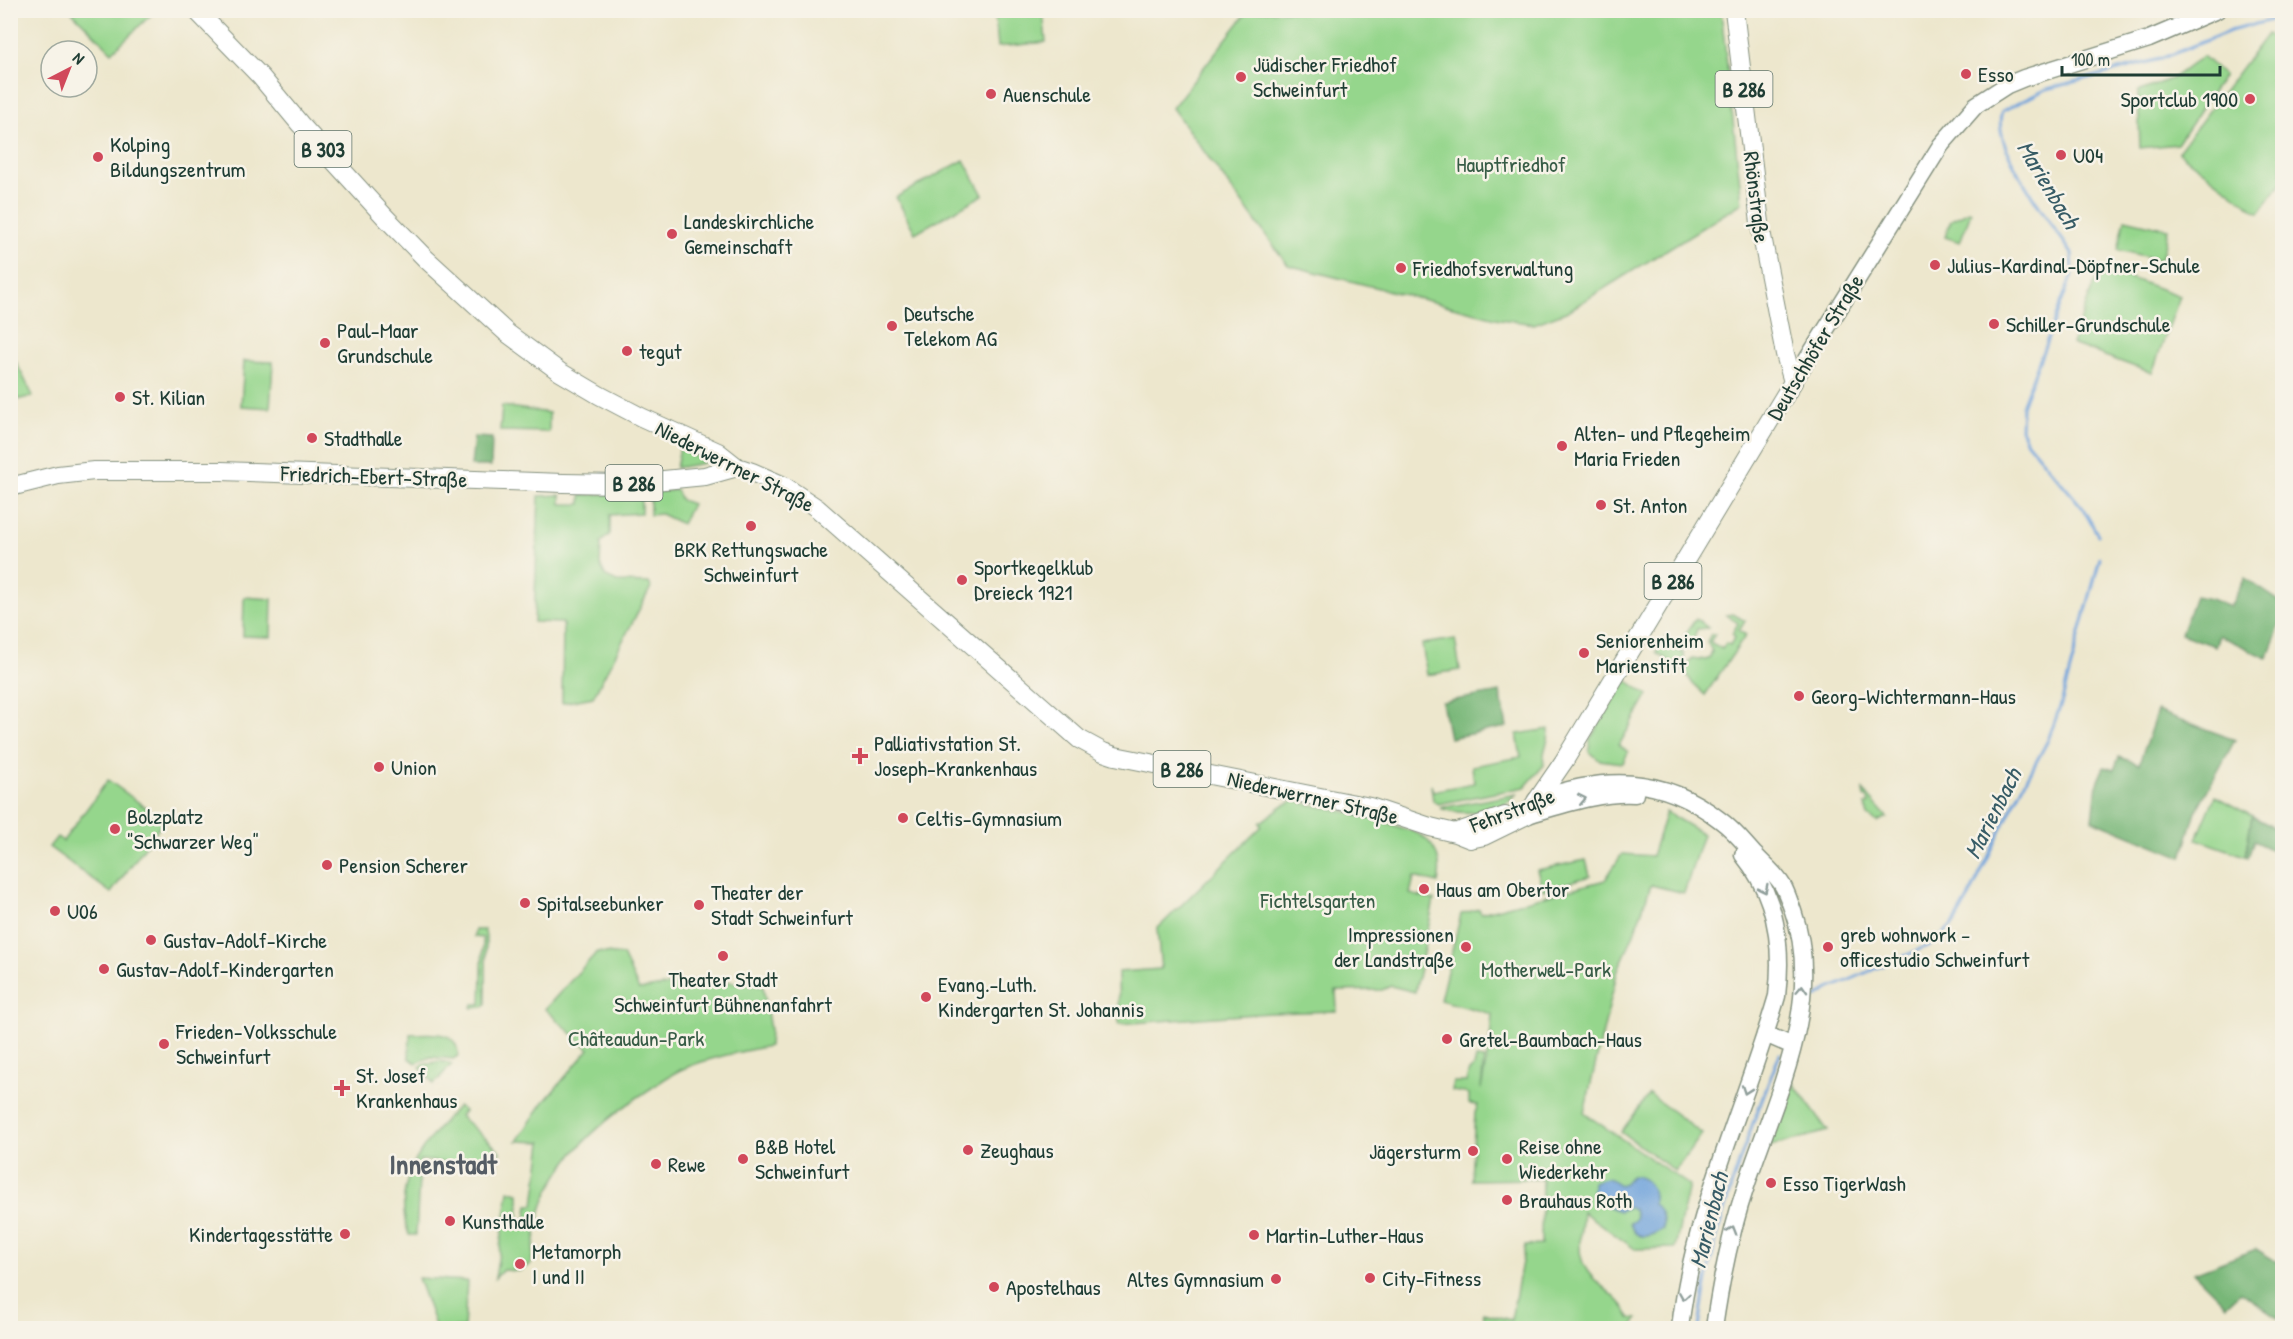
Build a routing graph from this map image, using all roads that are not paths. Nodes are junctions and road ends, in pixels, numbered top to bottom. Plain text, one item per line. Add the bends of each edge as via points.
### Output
1 (196, 10) edge
2 (1734, 10) edge
3 (2217, 10) edge
4 (1793, 382) junction
5 (737, 467) junction
6 (10, 487) edge
7 (1532, 808) junction
8 (1455, 832) joint
9 (1765, 1034) junction
10 (1793, 1046) junction
11 (1680, 1329) edge
12 (1714, 1329) edge

1 - 5 main road, Niederwerrner Straße / B 303 via 417,249 507,333 574,381 718,452
2 - 4 main road, Rhönstraße / B 286 via 1761,231
3 - 4 main road, Deutschhöfer Straße via 2149,39 2024,78 1976,105 1935,154
4 - 7 main road, Deutschhöfer Straße / B 286
5 - 6 main road, Friedrich-Ebert-Straße / B 286 via 705,476 614,484 222,471 94,471
5 - 8 main road, Niederwerrner Straße / B 286 via 784,486 818,508 1070,732 1095,748 1115,756 1343,801
7 - 8 main road, Fehrstraße / B 286 via 1477,838
7 -> 9 main road, Fehrstraße via 1623,794 1651,797 1681,807 1712,826 1751,865 1776,924 1780,976
10 -> 7 main road, Fehrstraße via 1801,1005 1803,946 1796,919 1783,886 1726,824 1691,801 1654,787 1616,783 1568,788
9 - 10 main road
9 -> 11 main road, Fehrstraße via 1695,1243
12 -> 10 main road, Fehrstraße via 1729,1240

